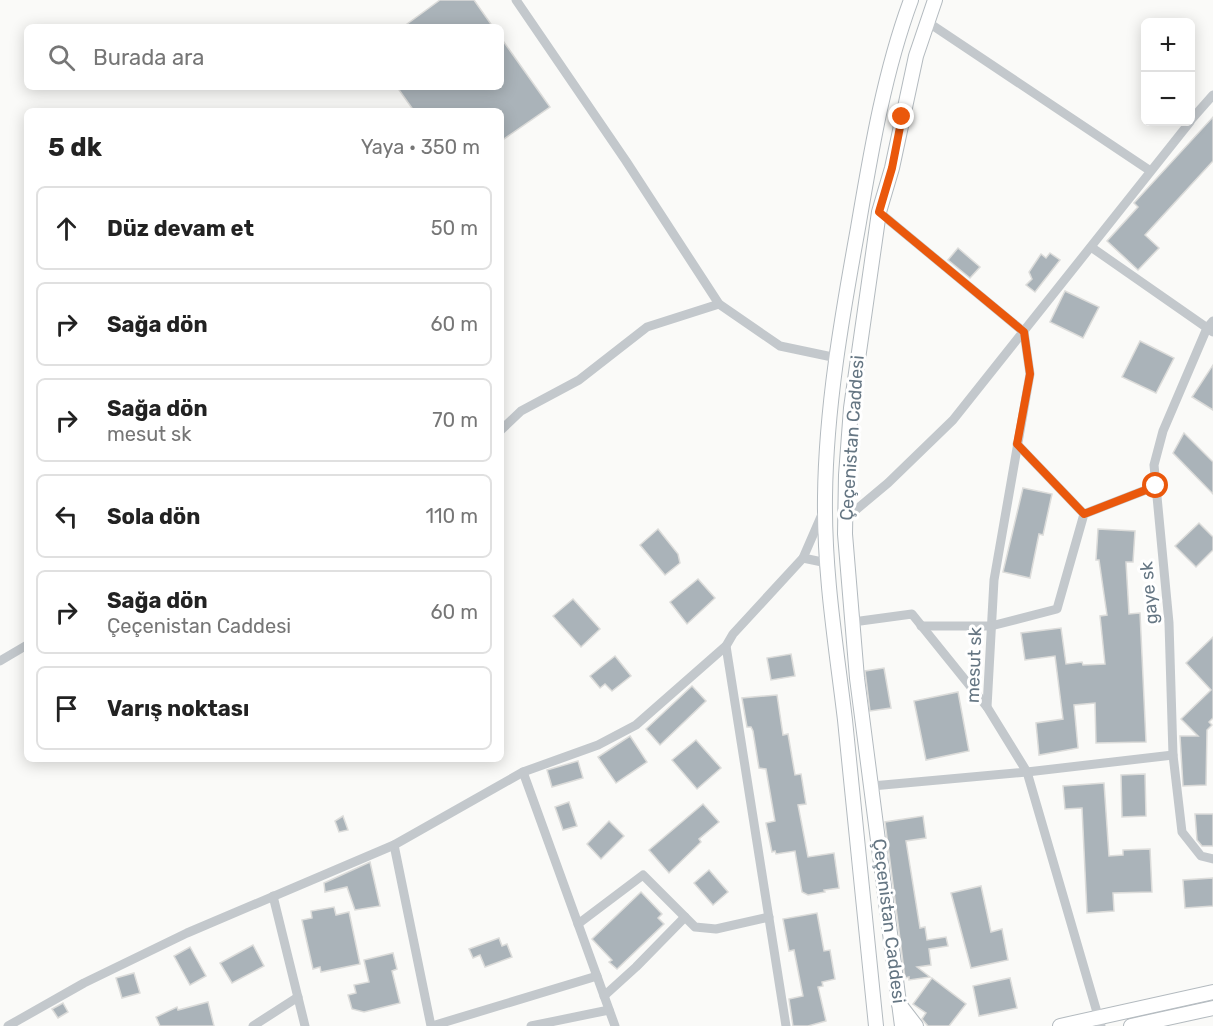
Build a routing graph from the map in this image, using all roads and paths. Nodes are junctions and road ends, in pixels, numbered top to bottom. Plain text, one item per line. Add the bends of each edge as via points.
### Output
1 (516, 0) edge
2 (911, 0) edge
3 (935, 0) edge
4 (926, 21) junction
5 (1213, 96) edge
6 (1195, 116) edge
7 (1186, 126) edge
8 (1149, 170) junction
9 (879, 212) junction
10 (1091, 247) junction
11 (719, 304) junction
12 (1211, 327) edge
13 (1024, 332) junction
14 (837, 358) junction
15 (504, 427) edge
16 (1017, 444) junction
17 (1156, 486) junction
18 (825, 508) junction
19 (1084, 514) junction
20 (845, 519) junction
21 (803, 558) junction
22 (827, 563) junction
23 (853, 622) junction
24 (921, 626) junction
25 (992, 626) junction
26 (726, 646) junction
27 (24, 647) edge
28 (0, 661) edge
29 (987, 707) junction
30 (1173, 755) junction
31 (524, 772) junction
32 (1027, 772) junction
33 (872, 786) junction
34 (394, 845) junction
35 (1213, 859) edge
36 (273, 896) junction
37 (685, 917) junction
38 (769, 917) junction
39 (578, 924) junction
40 (597, 976) junction
41 (1213, 992) edge
42 (604, 996) junction
43 (298, 997) junction
44 (899, 1003) junction
45 (1213, 1008) edge
46 (609, 1011) junction
47 (1099, 1021) edge
48 (876, 1023) edge
49 (8, 1026) edge
50 (253, 1026) edge
51 (305, 1026) edge
52 (432, 1026) edge
53 (531, 1026) edge
54 (615, 1026) edge
55 (786, 1026) edge
56 (902, 1026) edge
57 (916, 1026) edge
58 (1060, 1026) edge
59 (1131, 1026) edge

1 - 11 street
2 - 14 main road, Çeçenistan Caddesi via 875,134
3 - 4 main road, Çeçenistan Caddesi
4 - 8 street
4 - 9 main road, Çeçenistan Caddesi
5 - 6 street
7 - 8 street
8 - 10 street
9 - 13 street
9 - 20 main road, Çeçenistan Caddesi via 851,408
10 - 12 street
10 - 13 street
11 - 14 street via 780,346
11 - 15 street via 647,327 579,380 521,411
12 - 17 street, gaye sk via 1163,431 1154,465
13 - 16 street, mesut sk via 1030,374
13 - 20 street via 953,420
14 - 18 main road, Çeçenistan Caddesi
16 - 19 street
16 - 25 street, mesut sk via 994,580
17 - 19 street
17 - 30 street, gaye sk via 1169,623
18 - 21 street
18 - 22 main road, Çeçenistan Caddesi
19 - 25 street via 1057,609
20 - 23 main road, Çeçenistan Caddesi
21 - 22 street
21 - 26 street
22 - 48 main road, Çeçenistan Caddesi
23 - 24 street via 912,614
23 - 33 main road, Çeçenistan Caddesi
24 - 25 street
24 - 29 street
25 - 29 street, mesut sk
26 - 31 street via 636,725 598,745
26 - 38 street
27 - 28 street
29 - 32 street, mesut sk
30 - 32 street
30 - 35 street, gaye sk via 1182,832 1201,856
31 - 34 street
31 - 39 street
32 - 33 street
32 - 47 street, mesut sk
33 - 44 main road, Çeçenistan Caddesi
34 - 36 street
34 - 52 street
36 - 43 street
36 - 49 street via 84,983
37 - 38 street via 695,927 716,929
37 - 39 street via 643,875
37 - 42 street
38 - 55 street
39 - 40 street
40 - 42 street
40 - 52 street
41 - 47 main road
42 - 46 street
43 - 50 street
43 - 51 street
44 - 56 main road, Çeçenistan Caddesi
44 - 57 main road
45 - 59 main road
46 - 53 street
46 - 54 street
47 - 58 main road

